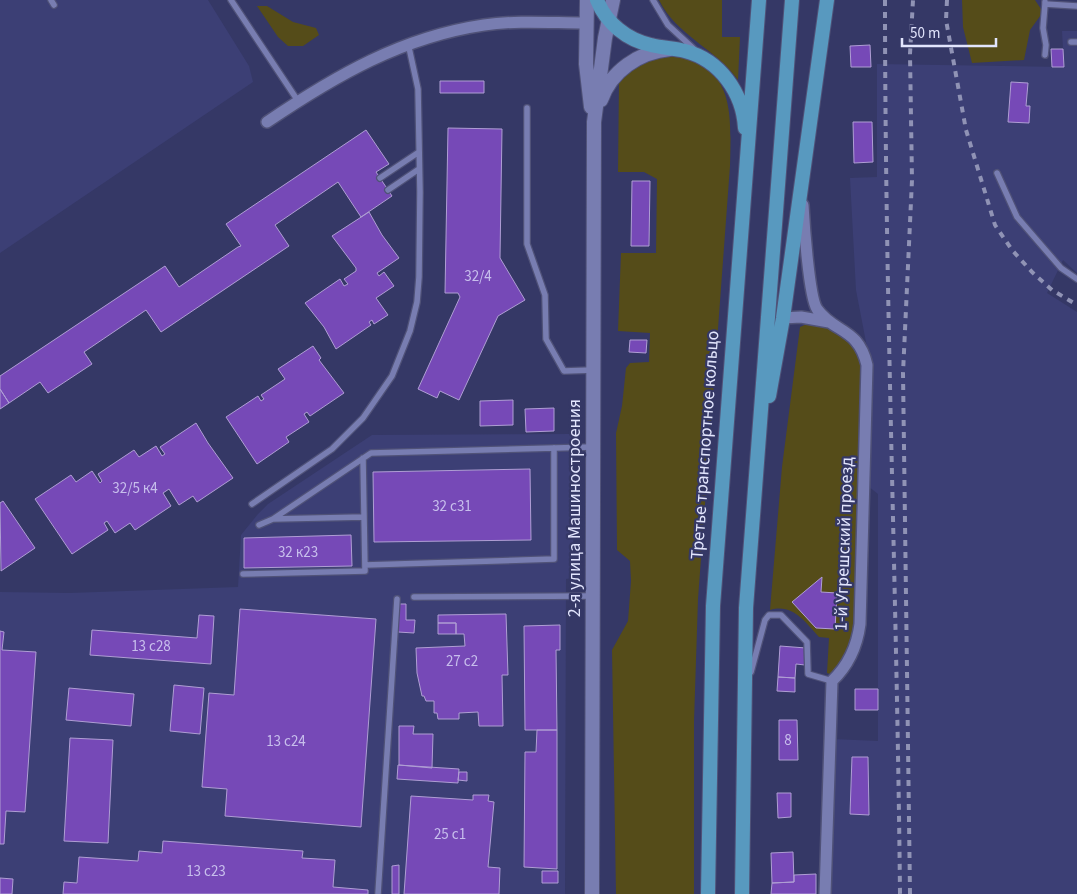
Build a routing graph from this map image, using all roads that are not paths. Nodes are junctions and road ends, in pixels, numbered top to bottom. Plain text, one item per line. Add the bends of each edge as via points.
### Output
1 (51, 0) edge
2 (56, 0) edge
3 (231, 0) edge
4 (587, 0) edge
5 (597, 0) edge
6 (613, 0) edge
7 (653, 0) edge
8 (758, 0) edge
9 (792, 0) edge
10 (827, 0) edge
11 (1045, 2) edge
12 (1077, 6) edge
13 (608, 20) junction
14 (586, 24) junction
15 (408, 43) junction
16 (675, 49) junction
17 (1045, 55) dead end
18 (708, 60) junction
19 (298, 101) junction
20 (527, 108) dead end
21 (267, 122) dead end
22 (594, 122) junction
23 (419, 152) junction
24 (746, 166) junction
25 (420, 169) junction
26 (997, 173) dead end
27 (380, 178) dead end
28 (802, 186) junction
29 (388, 190) dead end
30 (1077, 279) edge
31 (783, 318) junction
32 (831, 322) junction
33 (593, 370) junction
34 (593, 447) junction
35 (554, 448) junction
36 (363, 458) junction
37 (756, 466) junction
38 (252, 504) dead end
39 (364, 517) junction
40 (273, 519) junction
41 (259, 525) dead end
42 (365, 565) junction
43 (243, 574) dead end
44 (592, 596) junction
45 (414, 597) dead end
46 (397, 599) dead end
47 (832, 680) junction
48 (744, 701) junction
49 (378, 894) edge
50 (592, 894) edge
51 (708, 894) edge
52 (742, 894) edge
53 (825, 894) edge

1 - 2 lane via 54,5
3 - 19 lane
4 - 14 main road, 2-я улица Машиностроения
5 - 13 main road
6 - 13 main road, 2-я улица Машиностроения
7 - 18 lane via 668,24
8 - 24 main road, Третье транспортное кольцо
9 - 37 main road
10 - 28 main road
11 - 12 lane
11 - 17 lane
13 - 16 main road via 641,42
13 - 22 main road, 2-я улица Машиностроения
14 - 15 street via 522,22 484,25
14 - 22 main road, 2-я улица Машиностроения via 586,64
15 - 19 street via 347,71
15 - 23 lane via 418,89
16 - 18 main road
16 - 22 main road via 652,52 621,69 603,94
18 - 24 main road via 725,76 739,98 744,121
19 - 21 street
20 - 33 lane via 527,244 545,295 546,339 564,371
22 - 33 main road, 2-я улица Машиностроения
23 - 25 lane
23 - 27 lane
24 - 51 main road, Третье транспортное кольцо via 712,606
25 - 29 lane
25 - 38 lane via 417,302 410,331 392,376 366,414 332,449
26 - 30 lane via 1017,217 1061,268
28 - 31 main road
28 - 32 street, 1-й Угрешский проезд via 805,237 815,306
31 - 32 street, 1-й Угрешский проезд
31 - 37 main road
32 - 47 street, 1-й Угрешский проезд via 860,344 867,365 860,624 854,651
33 - 34 main road, 2-я улица Машиностроения
34 - 35 lane
34 - 44 main road, 2-я улица Машиностроения
35 - 36 lane via 371,453
35 - 42 lane via 554,559
36 - 39 lane
36 - 40 lane
37 - 48 main road via 746,608
39 - 40 lane
39 - 42 lane
40 - 41 lane
42 - 43 lane via 365,571
44 - 45 lane
44 - 50 main road, 2-я улица Машиностроения
46 - 49 lane
47 - 48 lane via 808,674 807,642 787,619 781,615 770,615 762,628
47 - 53 street
48 - 52 main road

